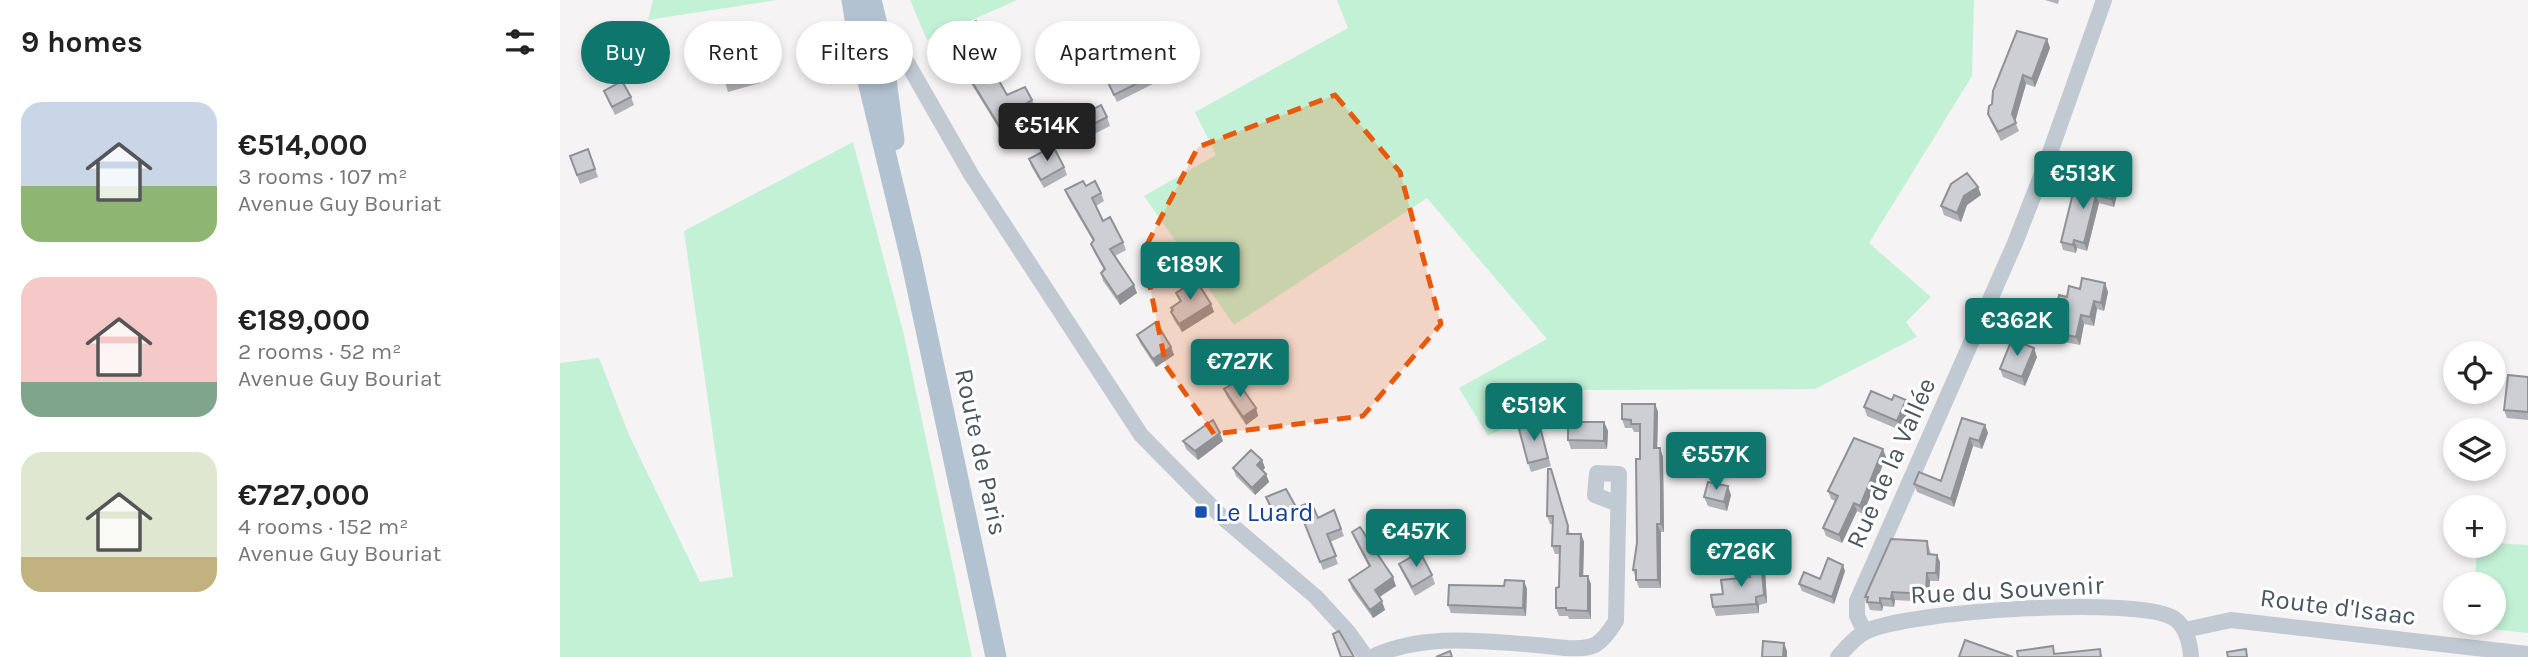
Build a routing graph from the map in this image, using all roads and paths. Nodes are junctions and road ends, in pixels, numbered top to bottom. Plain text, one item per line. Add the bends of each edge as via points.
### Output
1 (852, 0) edge
2 (871, 0) edge
3 (2104, 0) edge
4 (855, 21) edge
5 (876, 21) edge
6 (913, 71) edge
7 (869, 84) edge
8 (887, 84) edge
9 (911, 260) junction
10 (1618, 504) dead end
11 (2185, 630) junction
12 (1865, 632) junction
13 (2528, 654) edge
14 (996, 657) edge
15 (1366, 657) edge
16 (1372, 657) edge
17 (1838, 657) edge
18 (2191, 657) edge

1 - 4 main road, Route de Paris
2 - 5 main road, Route de Paris
3 - 12 street, Rue de la Vallée via 2048,161 1857,601 1857,616
6 - 15 street via 972,176 1141,435 1222,517 1324,605
7 - 9 main road, Route de Paris
8 - 9 main road, Route de Paris
9 - 14 main road, Route de Paris
10 - 16 street via 1616,621 1595,645 1573,648 1456,639 1418,643
11 - 12 street, Rue du Souvenir via 2175,619 2155,611 2075,608 1945,614
11 - 13 street, Route d'Isaac via 2231,620
11 - 18 street
12 - 17 street, Rue du Souvenir

